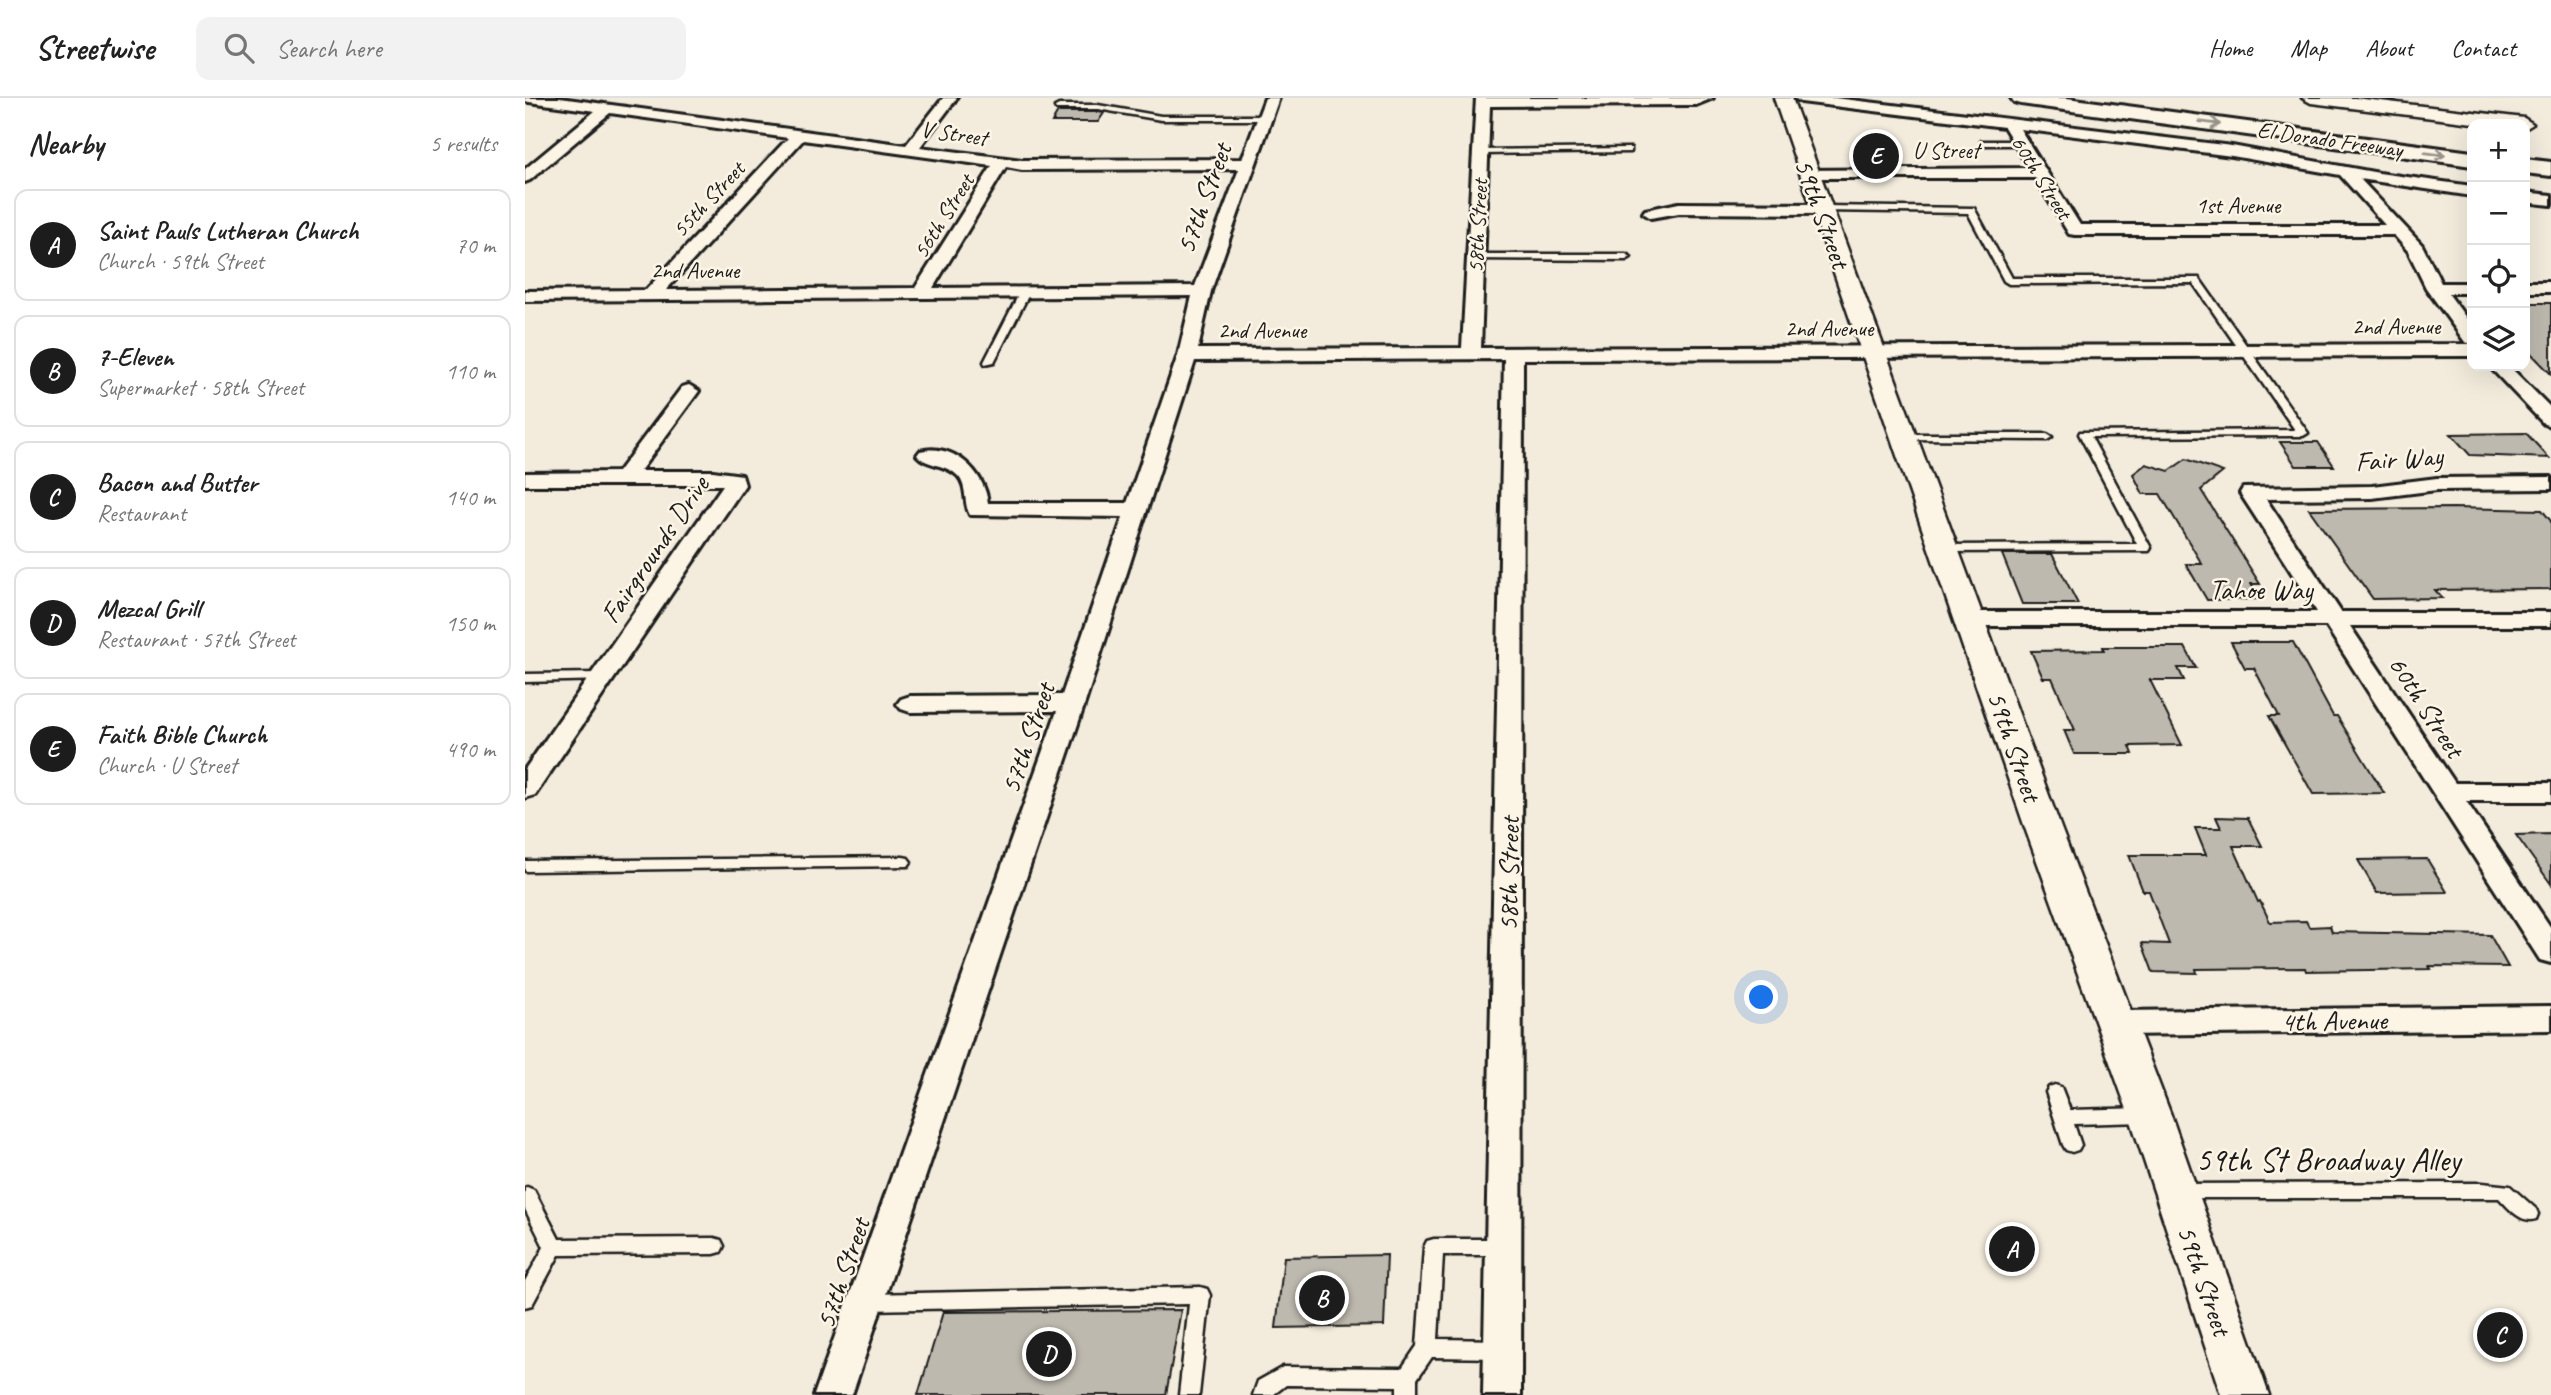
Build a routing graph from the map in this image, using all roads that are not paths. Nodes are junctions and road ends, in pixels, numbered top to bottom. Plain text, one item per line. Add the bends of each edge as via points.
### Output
1 (529, 98) edge
2 (950, 98) edge
3 (1706, 98) edge
4 (1783, 98) edge
5 (1801, 98) edge
6 (2021, 98) edge
7 (2139, 98) edge
8 (2311, 98) edge
9 (1483, 100) edge
10 (2363, 102) edge
11 (1059, 107) dead end
12 (1268, 108) edge
13 (607, 109) junction
14 (2486, 119) edge
15 (2009, 124) junction
16 (799, 135) junction
17 (2467, 139) edge
18 (1984, 143) dead end
19 (2022, 144) junction
20 (2175, 144) junction
21 (2530, 149) edge
22 (910, 150) junction
23 (1628, 150) dead end
24 (1481, 152) junction
25 (2551, 152) edge
26 (2467, 158) edge
27 (1003, 162) junction
28 (2170, 162) dead end
29 (1250, 164) junction
30 (2530, 167) edge
31 (2551, 169) edge
32 (2345, 172) junction
33 (1809, 173) junction
34 (2040, 173) junction
35 (525, 177) edge
36 (2467, 190) edge
37 (2530, 198) edge
38 (2551, 200) edge
39 (1823, 209) junction
40 (1651, 213) dead end
41 (2401, 229) junction
42 (2075, 230) joint
43 (1475, 257) junction
44 (1626, 257) dead end
45 (2530, 287) edge
46 (2551, 287) edge
47 (2435, 288) junction
48 (2467, 288) edge
49 (1202, 291) junction
50 (1025, 292) junction
51 (921, 293) junction
52 (651, 295) junction
53 (525, 296) edge
54 (2467, 331) edge
55 (2467, 350) edge
56 (2246, 351) junction
57 (1874, 352) junction
58 (1514, 353) junction
59 (1471, 354) junction
60 (1187, 355) junction
61 (989, 362) dead end
62 (2504, 371) edge
63 (689, 391) dead end
64 (2550, 418) edge
65 (1905, 437) junction
66 (2047, 437) dead end
67 (927, 455) dead end
68 (624, 478) junction
69 (525, 479) edge
70 (2551, 483) edge
71 (2251, 493) joint
72 (1135, 510) junction
73 (1945, 549) junction
74 (1971, 619) junction
75 (2333, 619) junction
76 (2551, 619) edge
77 (603, 677) junction
78 (525, 678) edge
79 (1072, 703) junction
80 (910, 704) dead end
81 (525, 789) edge
82 (2445, 792) junction
83 (2551, 792) edge
84 (903, 862) dead end
85 (525, 866) edge
86 (2551, 952) edge
87 (2551, 1018) edge
88 (2117, 1023) junction
89 (2055, 1092) dead end
90 (2150, 1115) junction
91 (2063, 1117) junction
92 (2072, 1145) dead end
93 (2174, 1191) junction
94 (527, 1195) dead end
95 (2529, 1213) dead end
96 (714, 1246) dead end
97 (554, 1247) junction
98 (1503, 1247) junction
99 (525, 1299) edge
100 (866, 1302) junction
101 (1427, 1348) junction
102 (1502, 1349) junction
103 (1407, 1386) edge
104 (833, 1395) edge
105 (1189, 1395) edge
106 (1263, 1395) edge
107 (1502, 1395) edge
108 (2245, 1395) edge

1 - 13 street, V Street
2 - 22 street
3 - 9 street
4 - 33 street, 59th Street
5 - 15 street
6 -> 26 highway, El Dorado Freeway
7 - 17 highway, El Dorado Freeway
8 - 10 street
9 - 24 street, 58th Street
10 - 14 street
11 - 12 lane via 1098,107 1161,118
12 - 29 street, 57th Street
13 - 16 street, V Street
13 - 35 street
15 - 19 street, 60th Street
15 - 20 street
16 - 22 street, V Street
16 - 52 street, 55th Street
18 - 19 lane
19 - 34 street, 60th Street
20 - 28 street
20 - 32 street
21 - 25 highway
22 - 27 street, V Street
23 - 24 lane
24 - 43 street, 58th Street
27 - 29 street, V Street
27 - 51 street, 56th Street
29 - 49 street, 57th Street
30 - 31 highway
32 - 36 street
32 - 41 street
33 - 34 street, U Street
33 - 39 street, 59th Street
34 - 42 street, 60th Street
37 - 38 street
39 - 40 street via 1679,208
39 - 56 lane via 1971,210 2009,281 2196,280
39 - 57 street, 59th Street
41 - 42 street, 1st Avenue
41 - 47 street
43 - 44 lane
43 - 59 street, 58th Street via 1481,286
45 - 46 street
47 - 48 street
47 - 54 street
49 - 50 street, 2nd Avenue
49 - 60 street, 57th Street
50 - 51 street, 2nd Avenue
50 - 61 lane
51 - 52 street, 2nd Avenue
52 - 53 street, 2nd Avenue
55 - 56 street, 2nd Avenue
56 - 57 street, 2nd Avenue
56 - 73 lane via 2303,433 2084,434 2145,548
57 - 58 street, 2nd Avenue via 1704,348
57 - 65 street, 59th Street
58 - 59 street, 2nd Avenue
58 - 98 street, 58th Street
59 - 60 street, 2nd Avenue
60 - 72 street, 57th Street
62 - 64 street
63 - 68 street
65 - 66 lane
65 - 73 street, 59th Street
67 - 72 street via 944,459 970,475 978,510
68 - 69 street, Fairgrounds Drive
68 - 77 street, Fairgrounds Drive via 713,477 734,480 734,485
70 - 71 street, Fair Way
71 - 75 street, 60th Street
72 - 79 street, 57th Street
73 - 74 street, 59th Street
74 - 75 street, Tahoe Way
74 - 88 street, 59th Street
75 - 76 street, Tahoe Way
75 - 82 street, 60th Street
77 - 78 lane
77 - 81 street, Fairgrounds Drive
79 - 80 street
79 - 100 street, 57th Street
82 - 83 street
82 - 86 street, 60th Street
84 - 85 lane
87 - 88 street, 4th Avenue
88 - 90 street, 59th Street
89 - 91 lane
90 - 91 lane
90 - 93 street, 59th Street
91 - 92 lane
93 - 95 lane, 59th St Broadway Alley via 2503,1191
93 - 108 street, 59th Street
94 - 97 lane
96 - 97 lane
97 - 99 lane
98 - 101 lane via 1434,1247
98 - 102 street, 58th Street
100 - 104 street, 57th Street
100 - 105 lane via 1200,1295
101 - 102 lane
101 - 103 lane
102 - 107 street, 58th Street
103 - 106 lane via 1283,1376 1265,1387

